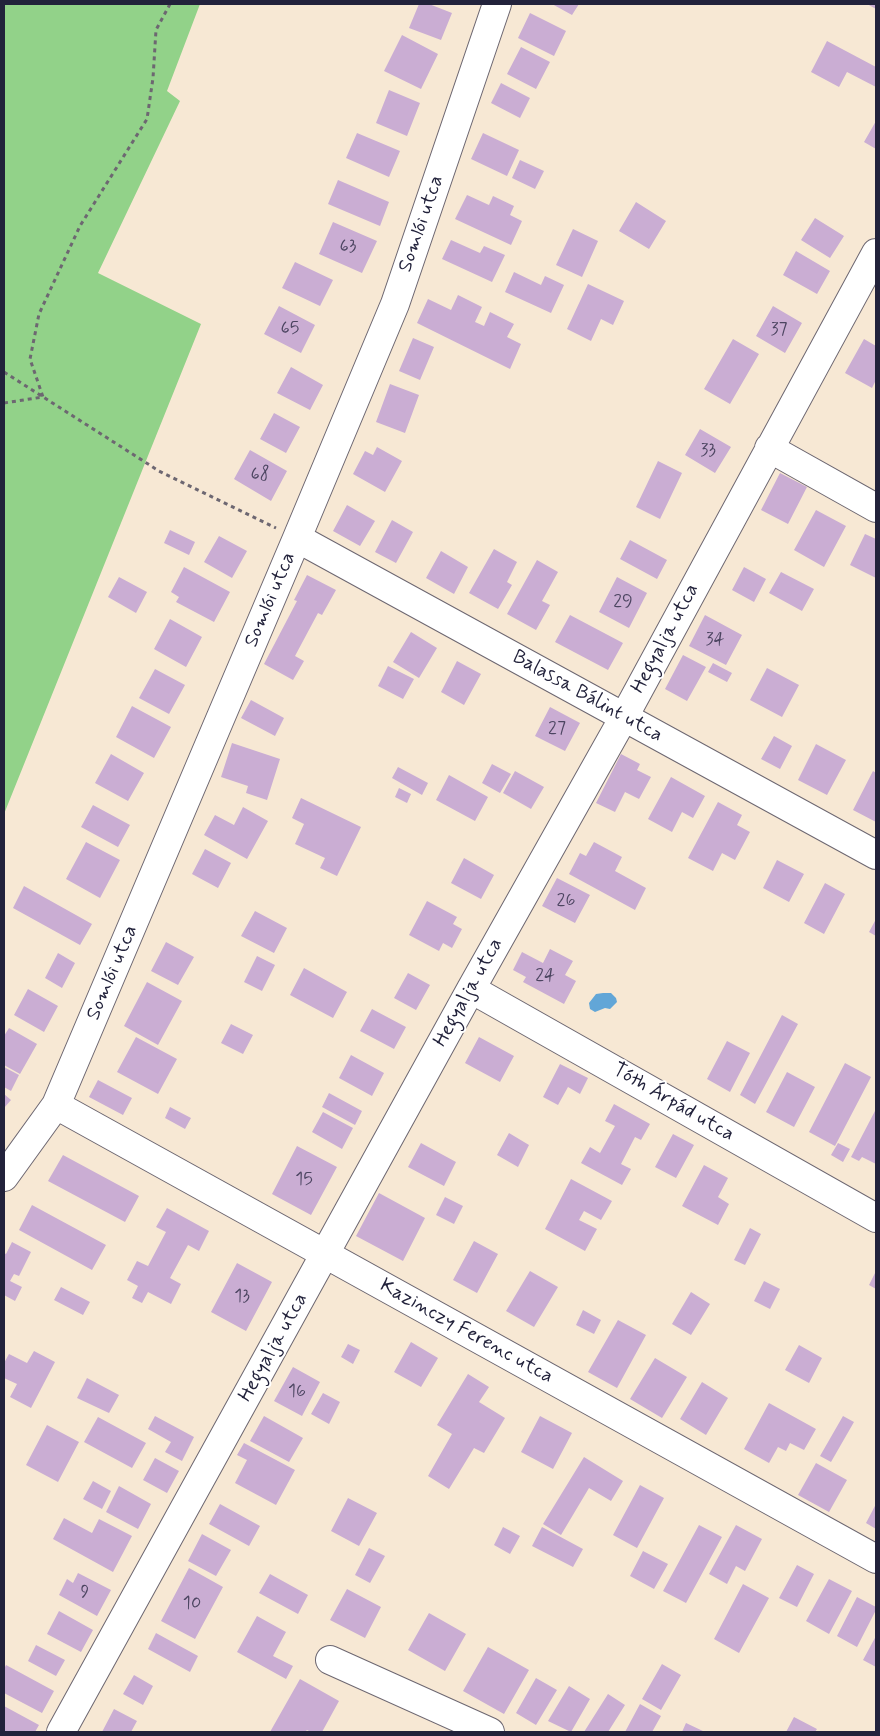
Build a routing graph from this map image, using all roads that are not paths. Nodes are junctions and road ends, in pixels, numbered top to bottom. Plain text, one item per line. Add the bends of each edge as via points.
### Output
1 (497, 4) edge
2 (876, 253) edge
3 (769, 448) junction
4 (876, 508) edge
5 (297, 538) junction
6 (624, 717) junction
7 (876, 855) edge
8 (471, 989) junction
9 (56, 1105) junction
10 (4, 1177) edge
11 (876, 1218) edge
12 (326, 1254) junction
13 (876, 1559) edge
14 (330, 1660) dead end
15 (61, 1732) edge
16 (490, 1732) edge

1 - 5 street, Somlói utca via 395,304
2 - 3 street, Hegyalja utca
3 - 4 street
3 - 6 street, Hegyalja utca
5 - 6 street, Balassa Bálint utca
5 - 9 street, Somlói utca
6 - 7 street, Balassa Bálint utca
6 - 8 street, Hegyalja utca
8 - 11 street, Tóth Árpád utca
8 - 12 street, Hegyalja utca
9 - 10 street, Somlói utca
9 - 12 street, Kazinczy Ferenc utca
12 - 13 street, Kazinczy Ferenc utca
12 - 15 street, Hegyalja utca
14 - 16 street

